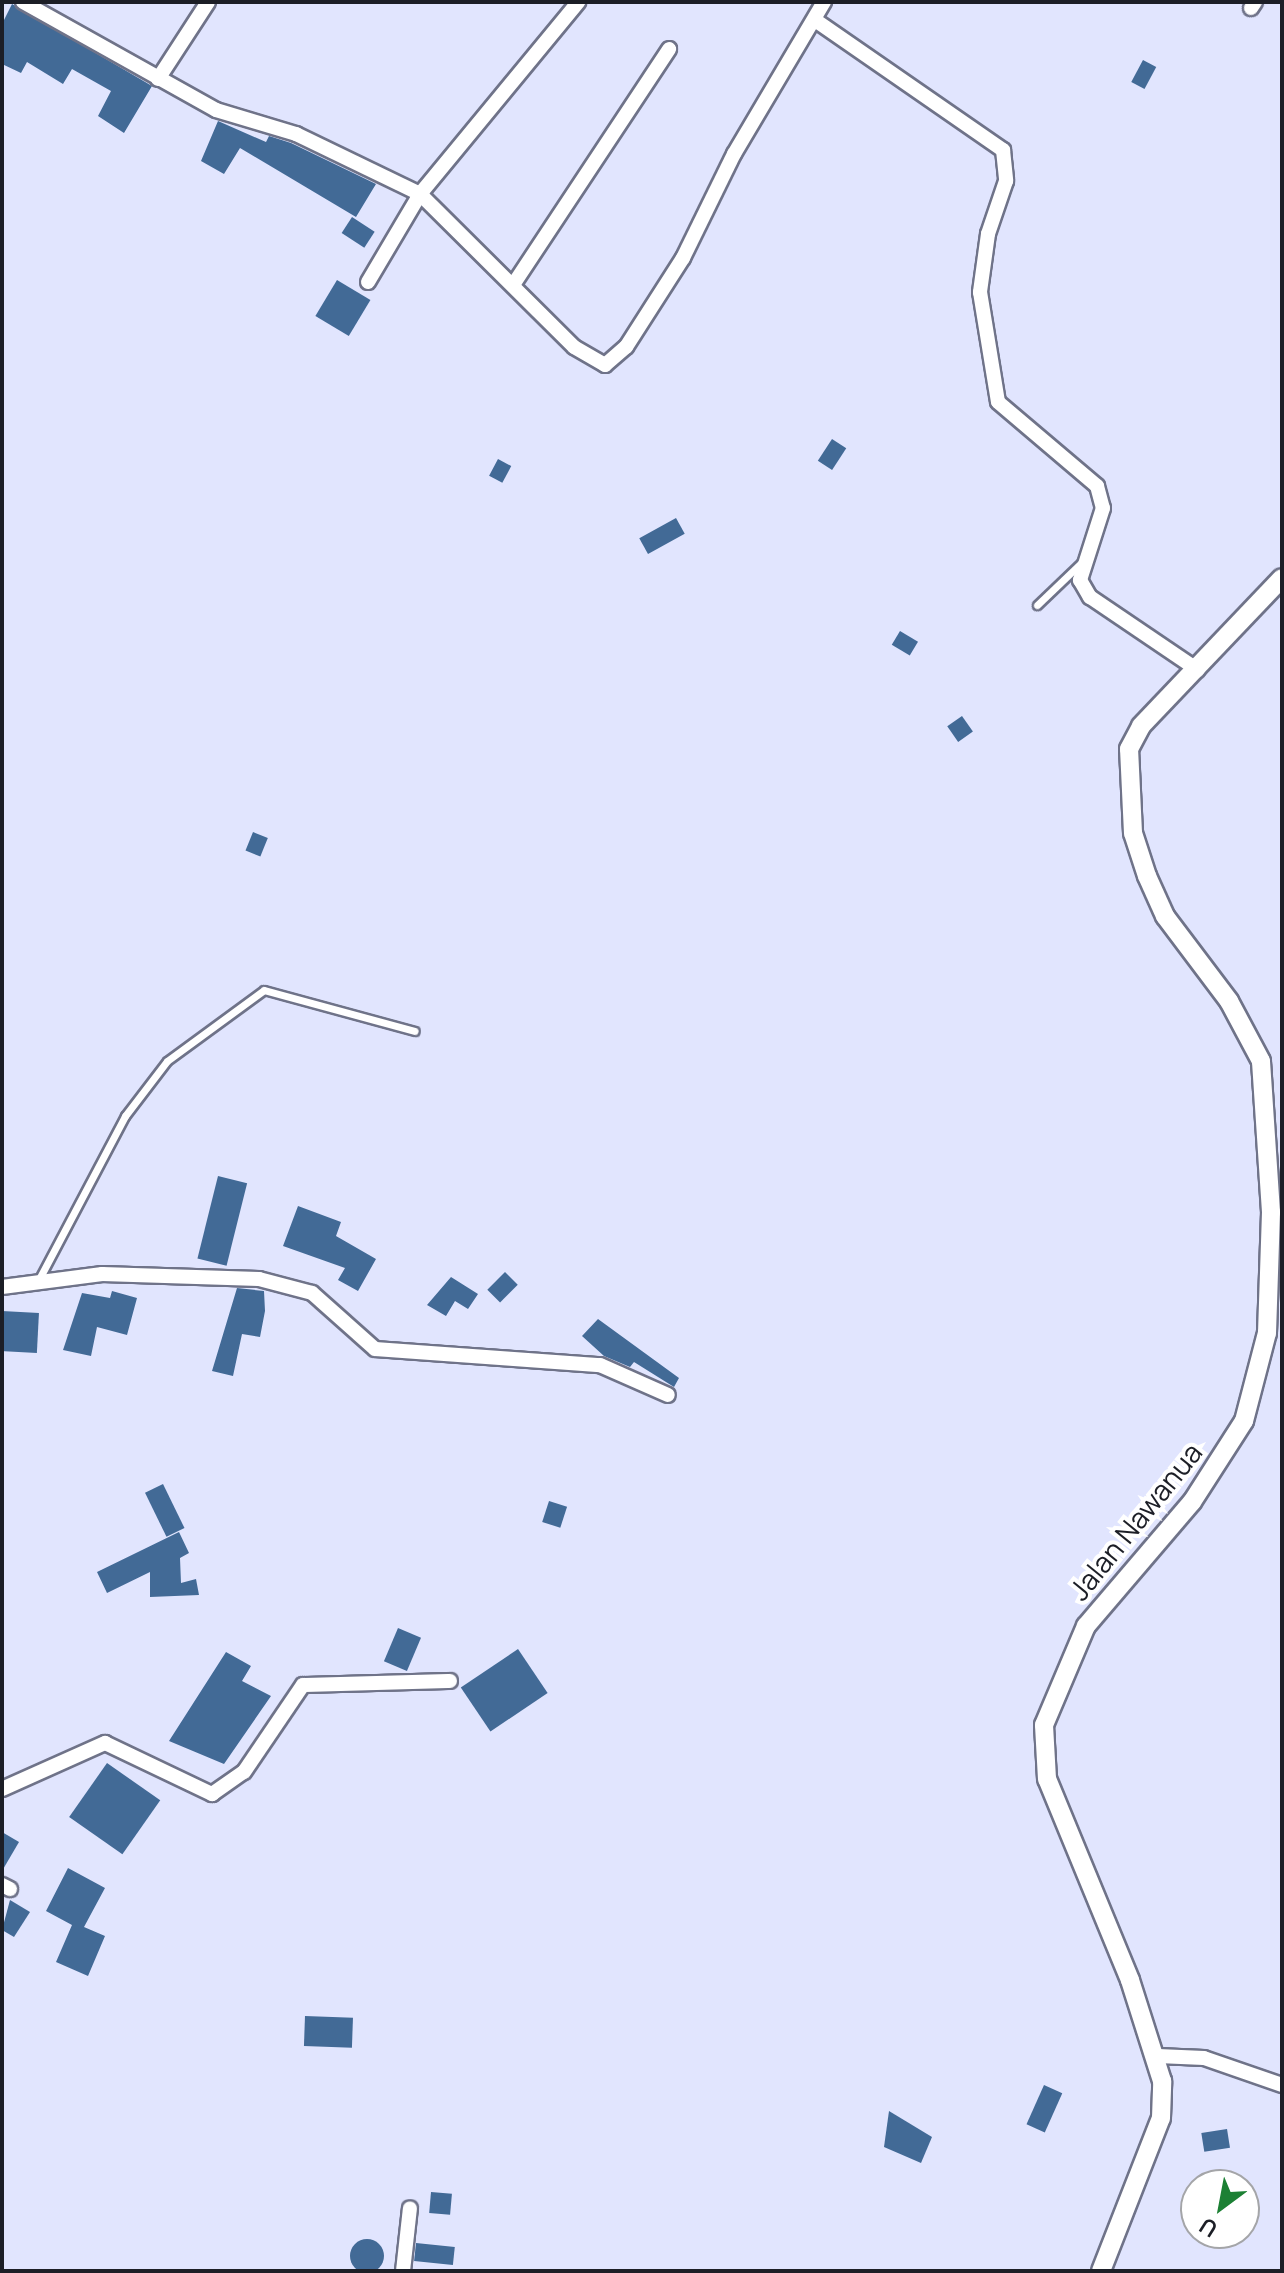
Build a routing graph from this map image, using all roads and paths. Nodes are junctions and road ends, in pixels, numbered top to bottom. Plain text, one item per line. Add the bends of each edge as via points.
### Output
1 (23, 2) edge
2 (208, 2) edge
3 (578, 2) edge
4 (824, 2) edge
5 (815, 20) junction
6 (669, 49) dead end
7 (158, 79) junction
8 (420, 194) junction
9 (368, 282) dead end
10 (513, 285) junction
11 (1082, 562) junction
12 (1282, 578) edge
13 (1037, 605) dead end
14 (1198, 670) junction
15 (415, 1031) dead end
16 (38, 1281) junction
17 (2, 1287) edge
18 (668, 1395) dead end
19 (450, 1681) dead end
20 (2, 1789) edge
21 (1158, 2056) junction
22 (1282, 2085) edge
23 (410, 2208) dead end
24 (403, 2271) edge
25 (1101, 2271) edge

1 - 7 street
2 - 7 street
3 - 8 street
4 - 5 street
5 - 10 street via 734,154 683,258 615,359 595,364
5 - 11 street via 969,123 1009,162 981,264 989,376 1013,420 1097,486 1103,508
6 - 10 street
7 - 8 street via 216,110 312,140
8 - 9 street
8 - 10 street
11 - 13 lane
11 - 14 street via 1080,580 1090,597
12 - 14 street, Jalan Nawanua
14 - 21 street, Jalan Nawanua via 1141,726 1129,749 1133,833 1165,916 1229,1001 1261,1061 1271,1212 1267,1333 1244,1421 1192,1502 1133,1563 1086,1626 1053,1695 1042,1749 1073,1852
15 - 16 lane via 264,990 167,1061 125,1116
16 - 17 street
16 - 18 street via 102,1274 259,1279 312,1293 375,1349 600,1365
19 - 20 street via 303,1685 244,1772 212,1794 105,1743
21 - 22 street via 1204,2058
21 - 25 street, Jalan Nawanua via 1161,2118
23 - 24 street

